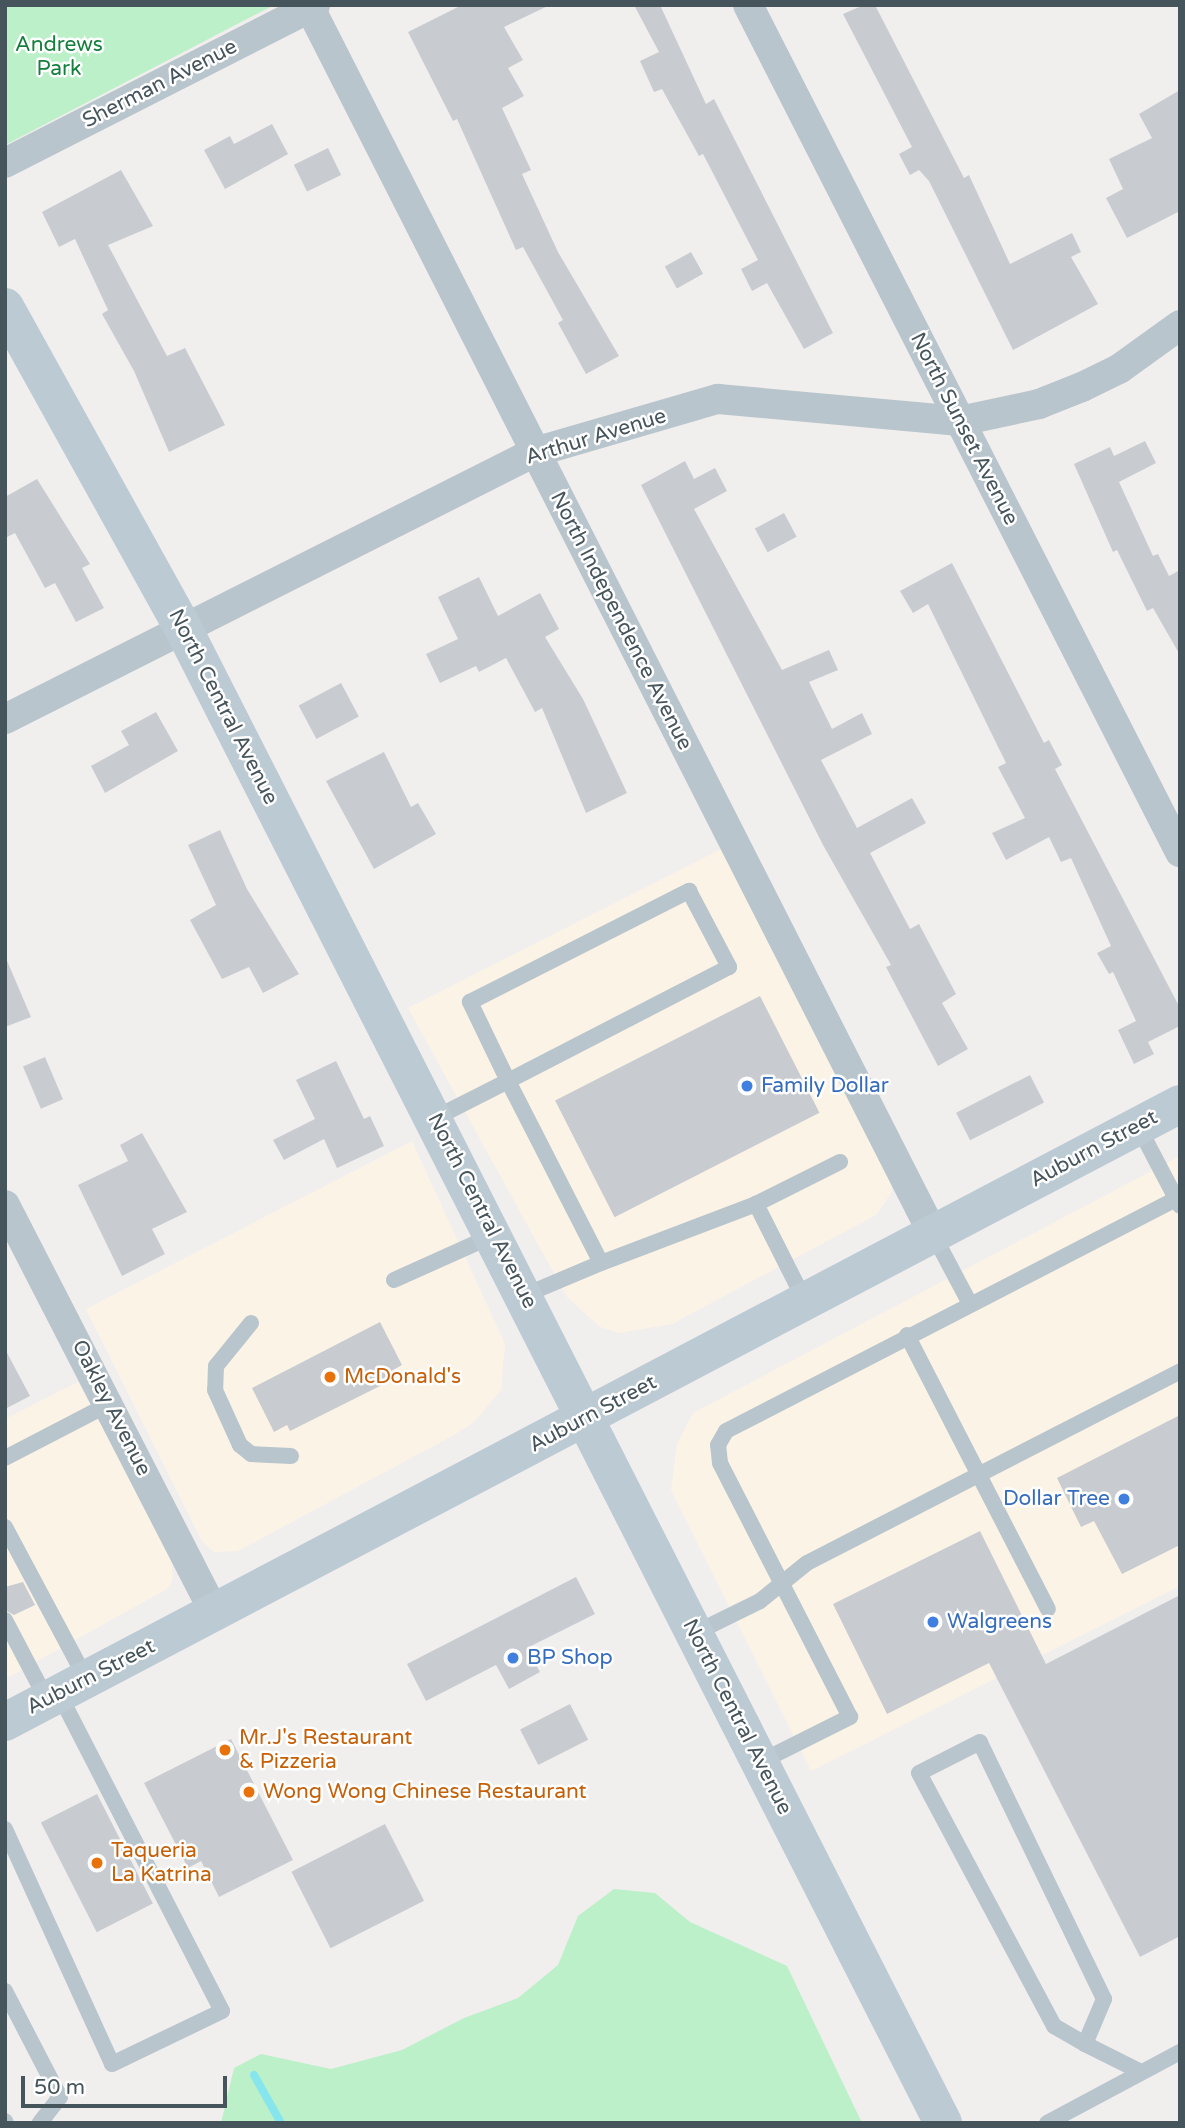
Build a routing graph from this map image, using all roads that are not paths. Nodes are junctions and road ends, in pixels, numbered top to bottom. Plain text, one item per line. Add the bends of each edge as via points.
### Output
1 (748, 5) edge
2 (313, 6) edge
3 (5, 163) edge
4 (5, 307) edge
5 (1180, 325) edge
6 (960, 421) junction
7 (536, 452) junction
8 (183, 628) junction
9 (5, 719) edge
10 (1180, 852) edge
11 (508, 1081) junction
12 (1180, 1104) edge
13 (435, 1118) junction
14 (1138, 1126) junction
15 (840, 1162) dead end
16 (1178, 1203) edge
17 (5, 1205) edge
18 (756, 1205) junction
19 (933, 1234) junction
20 (495, 1235) junction
21 (601, 1263) junction
22 (394, 1280) dead end
23 (525, 1294) junction
24 (805, 1301) junction
25 (970, 1304) junction
26 (251, 1323) dead end
27 (907, 1335) junction
28 (1180, 1371) edge
29 (109, 1404) junction
30 (587, 1417) junction
31 (291, 1456) dead end
32 (5, 1458) edge
33 (978, 1473) junction
34 (5, 1527) edge
35 (781, 1582) junction
36 (1048, 1609) dead end
37 (215, 1613) junction
38 (5, 1620) edge
39 (695, 1633) junction
40 (64, 1691) junction
41 (5, 1722) edge
42 (760, 1762) junction
43 (5, 1829) edge
44 (5, 1991) edge
45 (1085, 2044) junction
46 (1180, 2052) edge
47 (1141, 2072) junction
48 (40, 2123) edge
49 (943, 2123) edge
50 (1047, 2123) edge

1 - 6 street, North Sunset Avenue
2 - 3 street, Sherman Avenue
2 - 7 street, North Independence Avenue
4 - 8 main road, North Central Avenue
5 - 6 street, Arthur Avenue via 1119,369 1082,387 1039,404
6 - 7 street, Arthur Avenue via 718,399
6 - 10 street, North Sunset Avenue
7 - 8 street, Arthur Avenue
7 - 19 street, North Independence Avenue
8 - 9 street, Arthur Avenue
8 - 13 main road, North Central Avenue
11 - 11 lane via 729,967 689,891 470,1002
11 - 13 lane
11 - 21 lane
12 - 14 main road, Auburn Street
13 - 20 main road, North Central Avenue
14 - 16 lane
14 - 19 main road, Auburn Street
15 - 18 lane
16 - 25 lane
17 - 29 street, Oakley Avenue
18 - 21 lane
18 - 24 lane
19 - 24 main road, Auburn Street
19 - 25 lane
20 - 22 lane
20 - 23 main road, North Central Avenue
21 - 23 lane
23 - 30 main road, North Central Avenue
24 - 30 main road, Auburn Street
25 - 27 lane
26 - 31 lane via 216,1366 215,1390 240,1445 251,1454
27 - 33 lane
27 - 35 lane via 726,1431 718,1445 720,1463
28 - 33 lane
29 - 32 lane
29 - 37 street, Oakley Avenue
30 - 37 main road, Auburn Street
30 - 39 main road, North Central Avenue
33 - 35 lane via 817,1558
33 - 36 lane
34 - 40 lane
35 - 39 lane via 760,1601
35 - 42 lane via 850,1717
37 - 40 main road, Auburn Street
38 - 40 lane
39 - 42 main road, North Central Avenue
40 - 41 main road, Auburn Street
40 - 43 lane via 222,2011 112,2064
42 - 49 main road, North Central Avenue
44 - 48 lane via 60,2097
45 - 45 lane via 1054,2026 919,1773 980,1742 1104,1999
45 - 47 lane
46 - 47 lane
47 - 50 lane

